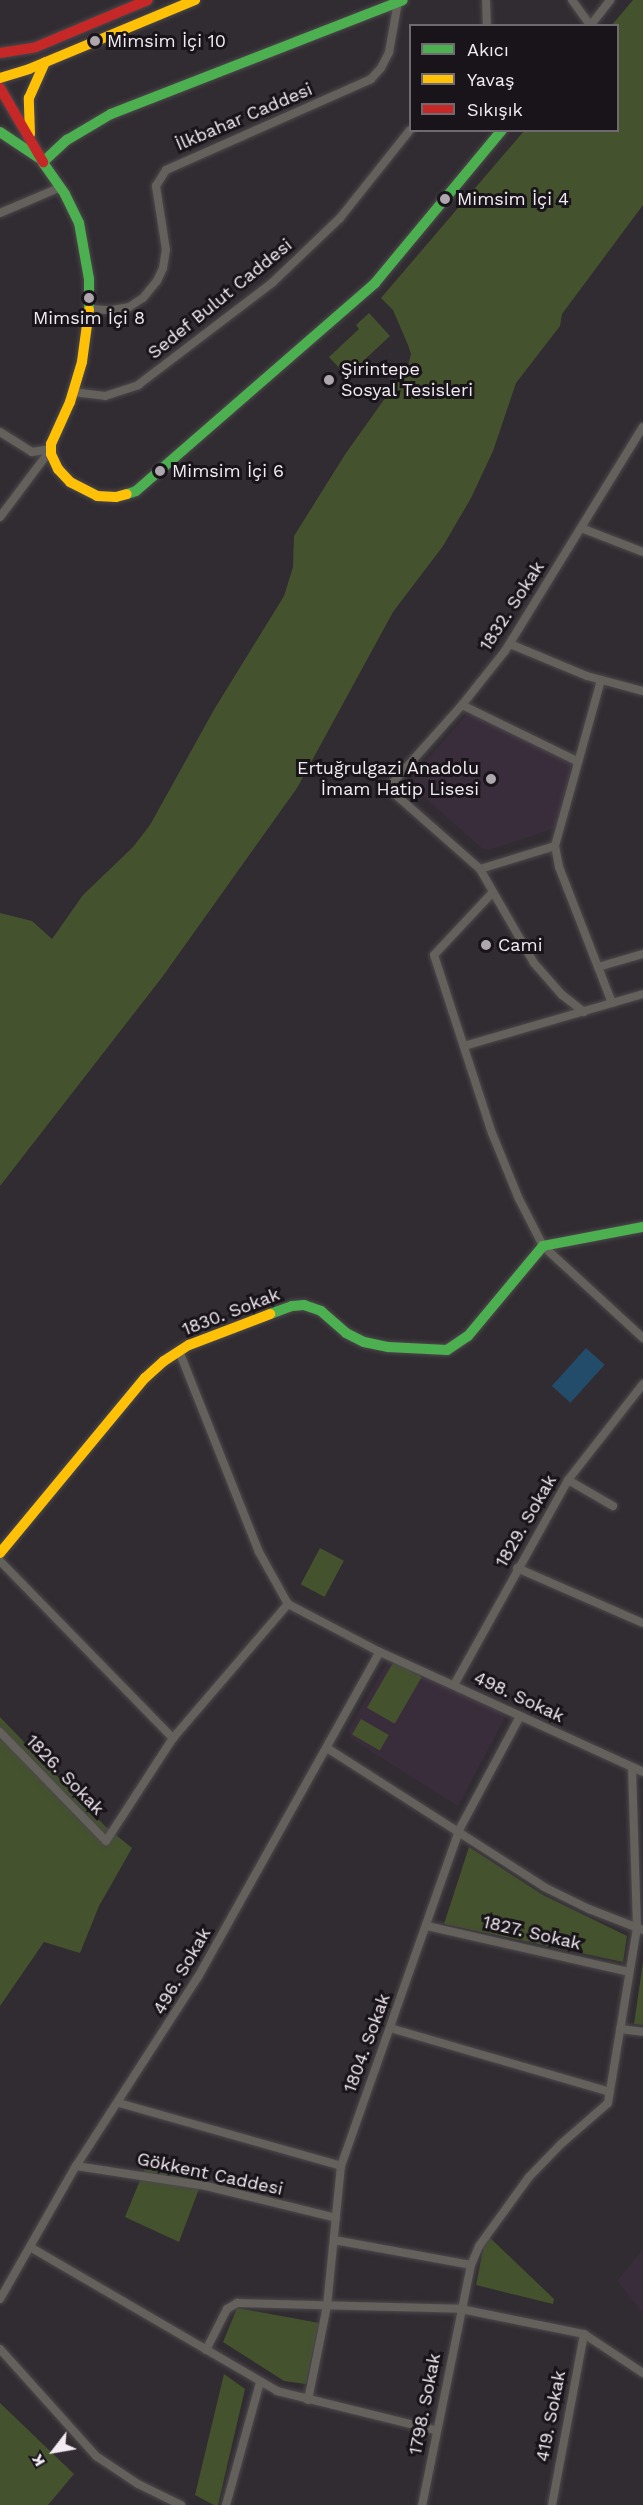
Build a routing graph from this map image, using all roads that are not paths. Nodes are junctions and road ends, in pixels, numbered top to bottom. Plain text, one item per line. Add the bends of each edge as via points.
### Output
1 (148, 0) edge
2 (195, 0) edge
3 (486, 0) edge
4 (572, 0) edge
5 (610, 0) edge
6 (401, 1) edge
7 (487, 24) edge
8 (589, 24) edge
9 (591, 24) edge
10 (0, 53) edge
11 (45, 62) junction
12 (0, 78) edge
13 (0, 88) edge
14 (0, 132) edge
15 (409, 132) edge
16 (500, 132) edge
17 (31, 140) junction
18 (44, 162) junction
19 (61, 187) junction
20 (0, 213) edge
21 (89, 309) junction
22 (73, 392) junction
23 (643, 427) edge
24 (0, 432) edge
25 (640, 436) edge
26 (51, 449) junction
27 (0, 517) edge
28 (581, 528) junction
29 (643, 552) edge
30 (510, 644) junction
31 (601, 680) junction
32 (643, 691) edge
33 (462, 705) junction
34 (577, 761) junction
35 (555, 846) junction
36 (480, 869) junction
37 (493, 892) junction
38 (643, 954) edge
39 (598, 967) junction
40 (642, 997) edge
41 (612, 1003) junction
42 (584, 1012) junction
43 (464, 1046) junction
44 (643, 1227) edge
45 (543, 1246) junction
46 (643, 1338) edge
47 (179, 1351) junction
48 (643, 1383) edge
49 (568, 1480) junction
50 (613, 1506) dead end
51 (0, 1553) edge
52 (0, 1561) edge
53 (517, 1568) junction
54 (288, 1604) junction
55 (643, 1623) edge
56 (380, 1652) junction
57 (454, 1685) junction
58 (520, 1716) junction
59 (0, 1731) edge
60 (173, 1738) junction
61 (327, 1748) junction
62 (632, 1767) junction
63 (643, 1772) edge
64 (459, 1830) junction
65 (427, 1926) junction
66 (640, 1928) edge
67 (629, 1972) junction
68 (390, 2028) junction
69 (620, 2029) junction
70 (643, 2032) edge
71 (610, 2092) junction
72 (119, 2103) junction
73 (76, 2166) junction
74 (341, 2166) junction
75 (336, 2218) junction
76 (334, 2240) junction
77 (30, 2247) junction
78 (471, 2265) junction
79 (0, 2299) edge
80 (327, 2306) junction
81 (461, 2309) junction
82 (584, 2334) junction
83 (0, 2349) edge
84 (206, 2350) junction
85 (643, 2373) edge
86 (260, 2382) junction
87 (308, 2400) junction
88 (435, 2430) junction
89 (181, 2505) edge
90 (226, 2505) edge
91 (422, 2505) edge
92 (552, 2505) edge

1 - 10 main road via 36,47
2 - 11 main road
3 - 7 street
4 - 8 street
5 - 9 street
6 - 18 main road via 111,114 74,135
6 - 21 street, İlkbahar Caddesi via 392,43 381,68 371,79 166,170 156,186 166,250 158,281 129,307
11 - 12 main road
11 - 17 main road via 29,98
13 - 17 main road
14 - 18 main road
15 - 22 street, Sedef Bulut Caddesi via 340,218 273,282 138,385 105,396
16 - 26 main road via 375,283 136,491 110,497 84,490 58,469
17 - 18 main road
18 - 19 main road
19 - 20 street
19 - 21 main road via 83,239
21 - 22 main road via 85,346
22 - 26 main road via 52,438
23 - 25 street, 1832. Sokak
24 - 26 street via 32,452
25 - 28 street, 1832. Sokak
26 - 27 street
28 - 29 street
28 - 30 street, 1832. Sokak
30 - 31 street
30 - 33 street, 1832. Sokak
31 - 32 street
31 - 34 street
33 - 34 street
33 - 36 street, 1832. Sokak via 388,788
34 - 35 street
35 - 36 street
35 - 39 street via 559,867
36 - 37 street
37 - 42 street via 534,963 562,995
37 - 43 street via 434,955
38 - 39 street
39 - 41 street
40 - 41 street
41 - 42 street
42 - 43 street
43 - 45 street via 504,1165
44 - 45 main road
45 - 46 street
45 - 47 main road, 1830. Sokak via 468,1336 447,1350 372,1344 346,1333 315,1307 304,1305 218,1333
47 - 51 main road, 1830. Sokak via 145,1378
47 - 54 street via 259,1552
48 - 49 street, 1829. Sokak
49 - 50 street
49 - 53 street, 1829. Sokak
52 - 60 street
53 - 55 street
53 - 57 street, 1829. Sokak
54 - 56 street, 498. Sokak
54 - 60 street
56 - 57 street, 498. Sokak
56 - 61 street, 496. Sokak
57 - 58 street, 498. Sokak
58 - 62 street, 498. Sokak
58 - 64 street, 1804. Sokak
59 - 60 street, 1826. Sokak via 106,1841
61 - 64 street
61 - 72 street, 496. Sokak via 198,1977
62 - 63 street, 498. Sokak
62 - 66 street
64 - 65 street, 1804. Sokak
64 - 66 street via 544,1887
65 - 67 street, 1827. Sokak
65 - 68 street, 1804. Sokak
66 - 67 street
67 - 69 street
68 - 71 street
68 - 74 street, 1804. Sokak
69 - 70 street
69 - 71 street
71 - 78 street, 1798. Sokak via 608,2103 529,2177 479,2246
72 - 73 street, 496. Sokak
72 - 74 street
73 - 75 street, Gökkent Caddesi via 206,2186
73 - 77 street, 496. Sokak
74 - 75 street, 1804. Sokak
75 - 76 street, 1804. Sokak
76 - 78 street
76 - 80 street, 1804. Sokak
77 - 79 street, 496. Sokak
77 - 84 street
78 - 81 street, 1798. Sokak
80 - 81 street
80 - 84 street via 237,2303 227,2309
80 - 87 street, 1804. Sokak
81 - 82 street
81 - 88 street, 1798. Sokak
82 - 85 street
82 - 92 street, 419. Sokak
83 - 89 street via 96,2456 138,2484
84 - 86 street
86 - 87 street
86 - 90 street
87 - 88 street
88 - 91 street, 1798. Sokak

